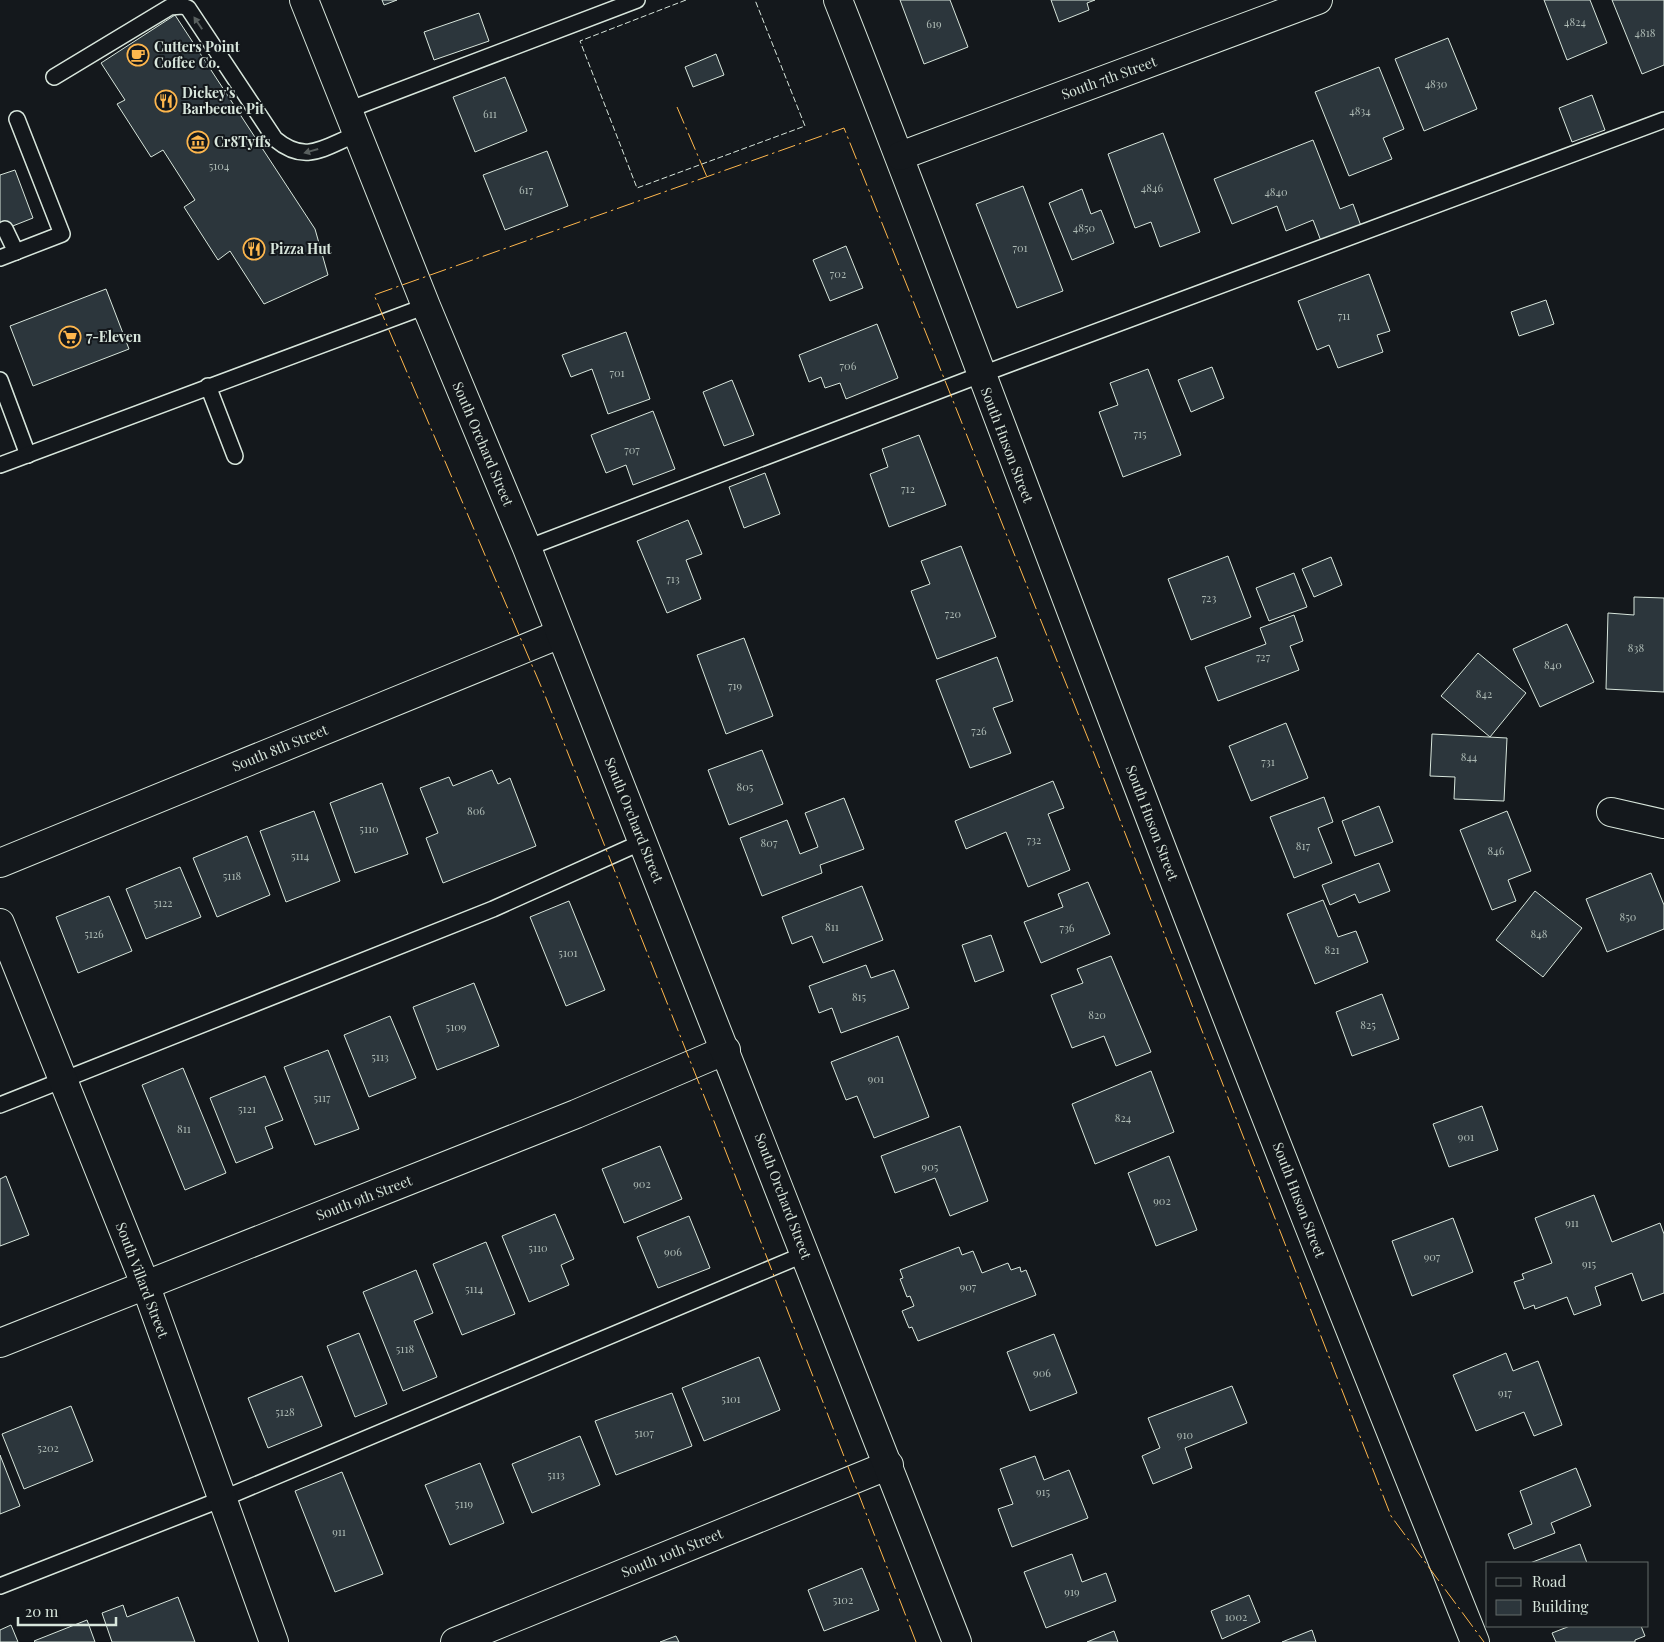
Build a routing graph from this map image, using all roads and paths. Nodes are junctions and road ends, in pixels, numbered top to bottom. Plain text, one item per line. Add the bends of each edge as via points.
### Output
1 (304, 0) edge
2 (637, 0) edge
3 (838, 0) edge
4 (1318, 0) edge
5 (54, 77) dead end
6 (17, 119) dead end
7 (1664, 120) edge
8 (352, 122) junction
9 (900, 156) junction
10 (5, 228) dead end
11 (16, 252) junction
12 (0, 258) edge
13 (426, 306) junction
14 (980, 375) junction
15 (0, 380) edge
16 (208, 386) junction
17 (28, 455) junction
18 (235, 456) dead end
19 (0, 465) edge
20 (527, 548) junction
21 (560, 634) junction
22 (1611, 812) dead end
23 (1664, 824) edge
24 (642, 842) junction
25 (0, 863) edge
26 (0, 923) edge
27 (726, 1050) junction
28 (63, 1080) junction
29 (0, 1105) edge
30 (805, 1254) junction
31 (145, 1284) junction
32 (0, 1343) edge
33 (889, 1465) junction
34 (222, 1499) junction
35 (0, 1586) edge
36 (274, 1642) edge
37 (455, 1642) edge
38 (957, 1642) edge
39 (1475, 1642) edge

1 - 8 street, South Orchard Street
2 - 8 lane
3 - 9 street, South Huson Street
4 - 9 street, South 7th Street
8 -> 5 lane via 308,153 288,150 276,139 188,8 182,6 170,7
6 - 11 lane via 62,234
7 - 14 lane
8 - 13 street, South Orchard Street
9 - 14 street, South Huson Street
10 - 11 lane
11 - 12 lane
13 - 16 lane
13 - 20 street, South Orchard Street
14 - 20 lane
14 - 39 street, South Huson Street via 1300,1203
15 - 17 lane
16 - 17 lane
16 - 18 lane
17 - 19 lane
20 - 21 street, South Orchard Street
21 - 24 street, South Orchard Street
21 - 25 street, South 8th Street
22 - 23 street
24 - 27 street, South Orchard Street
24 - 28 lane via 492,909
26 - 28 street, South Villard Street
27 - 30 street, South Orchard Street
27 - 31 street, South 9th Street via 576,1114
28 - 29 lane
28 - 31 street, South Villard Street
30 - 33 street, South Orchard Street
30 - 34 lane
31 - 32 street, South 9th Street
31 - 34 street, South Villard Street
33 - 37 street, South 10th Street
33 - 38 street, South Orchard Street
34 - 35 lane
34 - 36 street, South Villard Street

